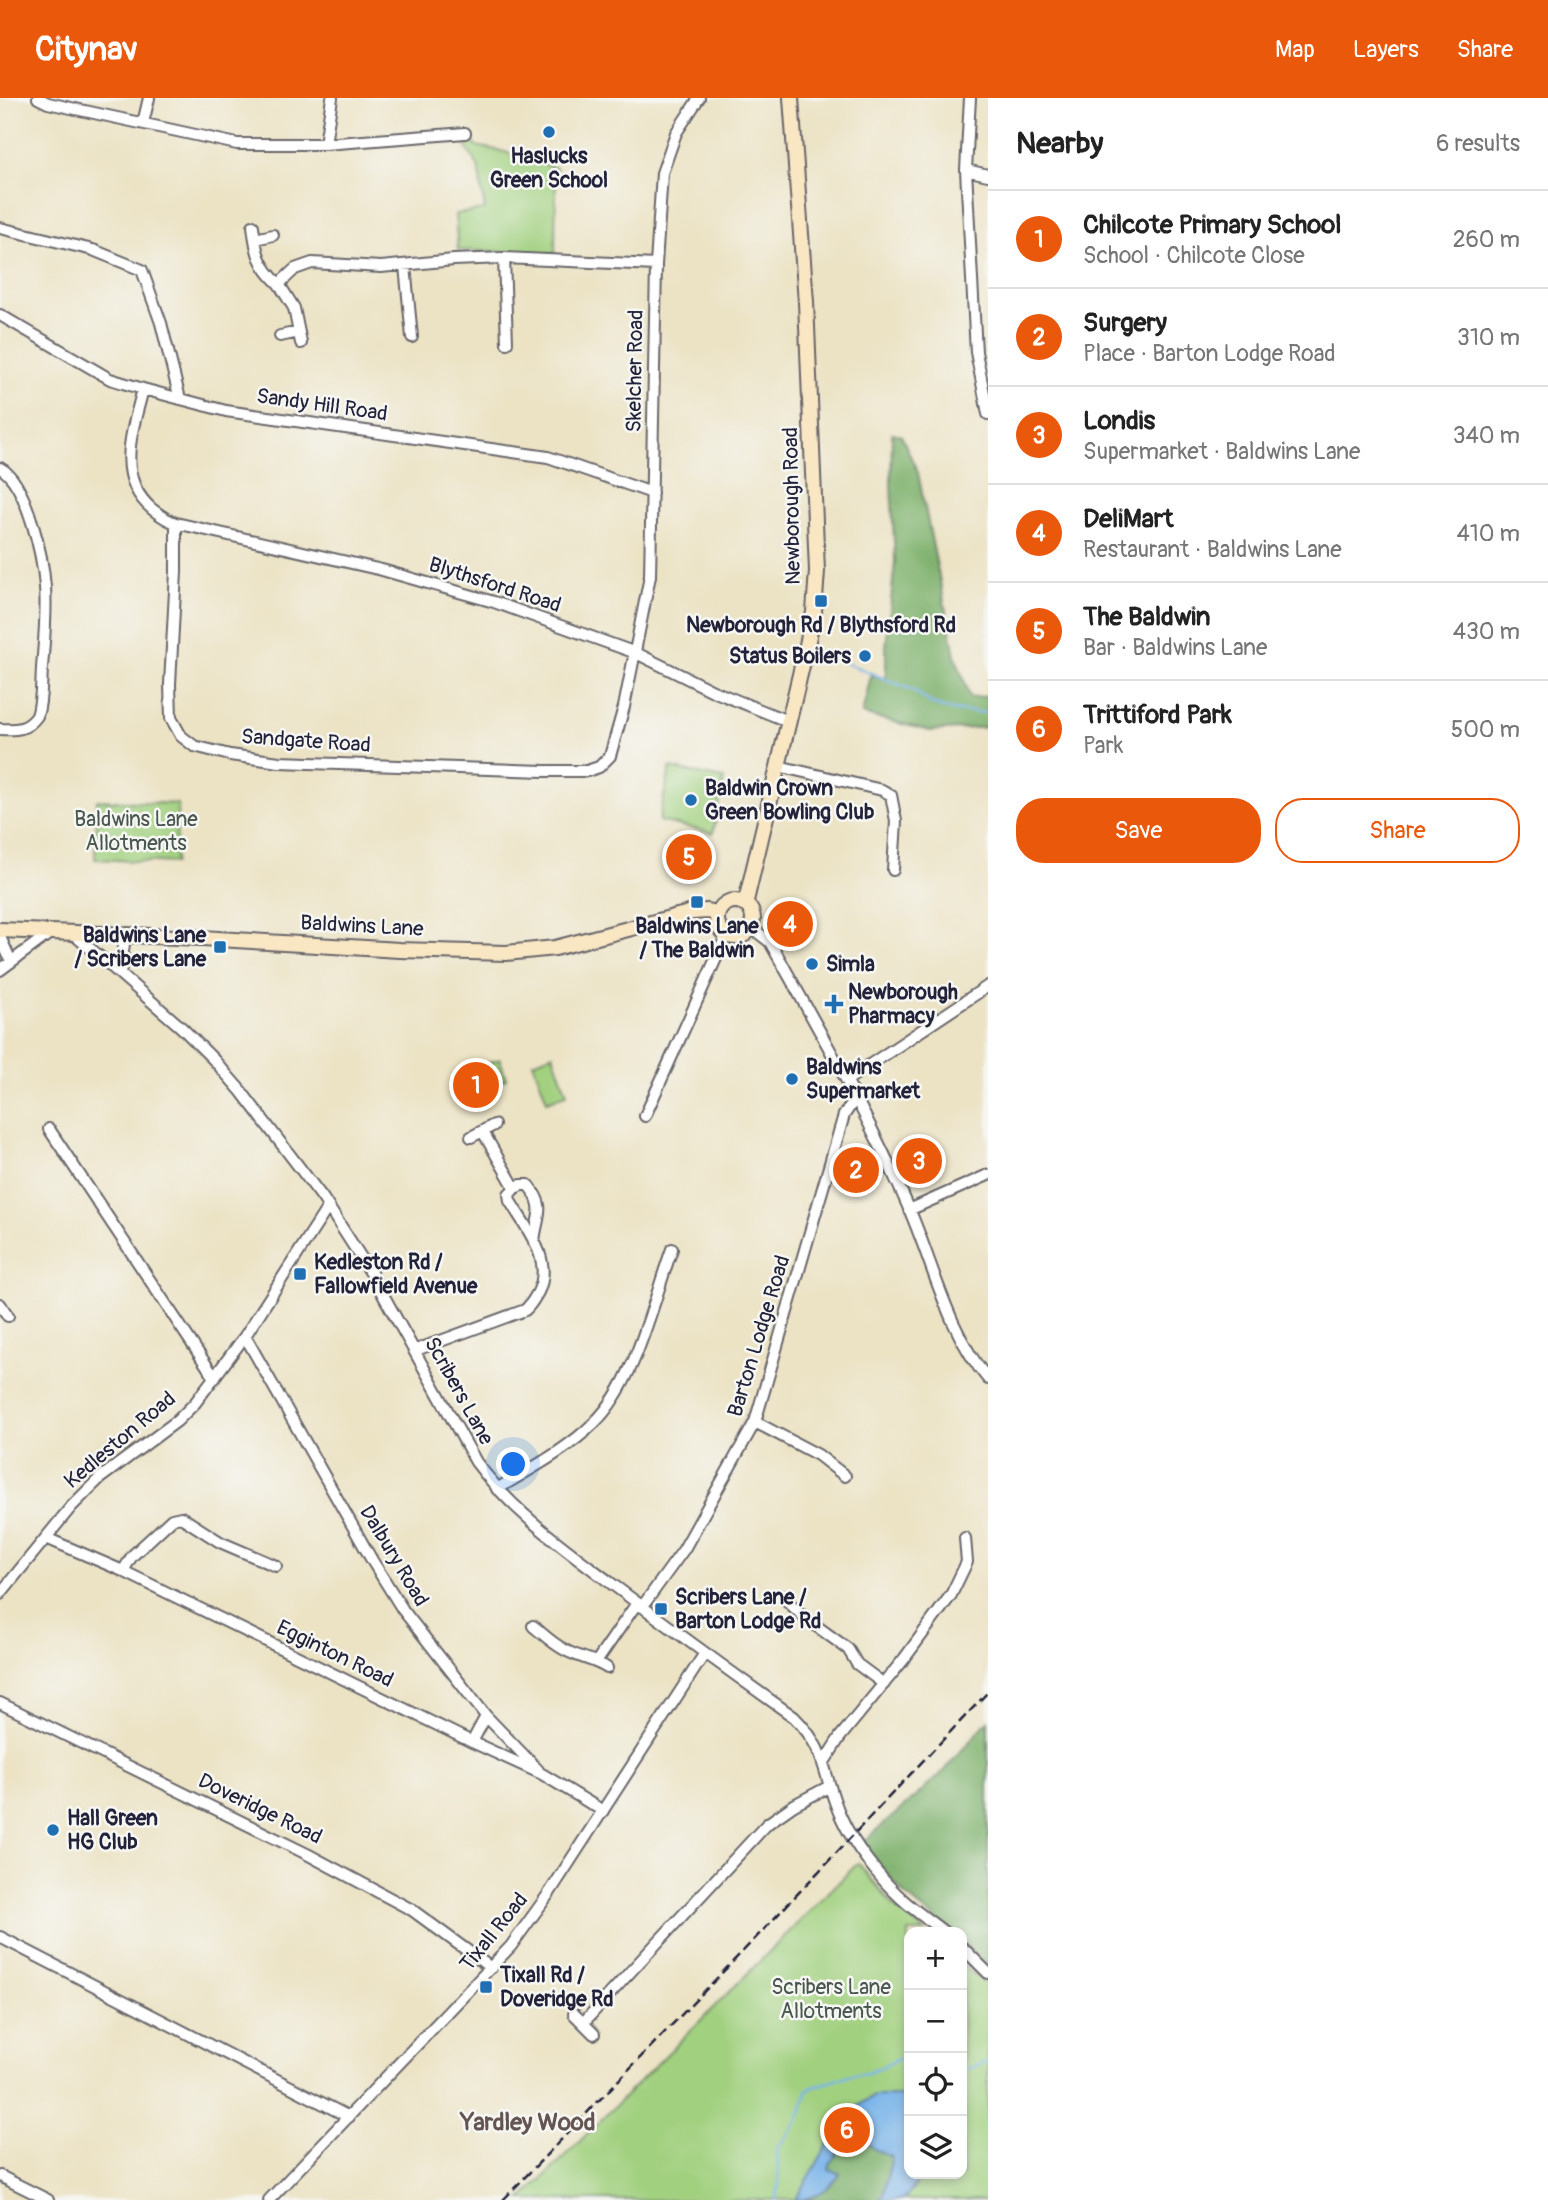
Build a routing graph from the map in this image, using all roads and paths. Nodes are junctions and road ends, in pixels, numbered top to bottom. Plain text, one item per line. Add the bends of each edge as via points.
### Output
1 (38, 98) edge
2 (149, 98) edge
3 (332, 98) edge
4 (699, 98) edge
5 (791, 98) edge
6 (970, 98) edge
7 (143, 123) junction
8 (465, 133) dead end
9 (325, 144) junction
10 (966, 170) junction
11 (988, 175) edge
12 (253, 226) dead end
13 (0, 228) edge
14 (273, 235) dead end
15 (254, 239) junction
16 (504, 258) junction
17 (656, 265) junction
18 (405, 266) junction
19 (279, 284) junction
20 (0, 315) edge
21 (280, 336) dead end
22 (412, 337) dead end
23 (507, 344) dead end
24 (982, 351) edge
25 (143, 389) junction
26 (180, 399) junction
27 (988, 414) edge
28 (0, 468) edge
29 (652, 493) junction
30 (176, 523) junction
31 (636, 653) junction
32 (790, 722) junction
33 (0, 729) edge
34 (778, 766) junction
35 (893, 870) dead end
36 (745, 905) junction
37 (716, 913) junction
38 (752, 928) junction
39 (0, 930) edge
40 (50, 933) junction
41 (72, 933) junction
42 (727, 933) junction
43 (125, 936) junction
44 (0, 937) edge
45 (11, 961) junction
46 (0, 970) edge
47 (120, 974) junction
48 (988, 986) edge
49 (848, 1080) junction
50 (856, 1097) junction
51 (645, 1116) dead end
52 (494, 1125) dead end
53 (48, 1129) dead end
54 (483, 1132) junction
55 (471, 1137) dead end
56 (988, 1175) edge
57 (515, 1188) junction
58 (328, 1207) junction
59 (909, 1210) junction
60 (534, 1242) junction
61 (671, 1249) dead end
62 (0, 1304) edge
63 (8, 1317) dead end
64 (245, 1336) junction
65 (416, 1350) junction
66 (215, 1378) junction
67 (988, 1379) edge
68 (755, 1422) junction
69 (845, 1476) dead end
70 (497, 1489) junction
71 (46, 1538) junction
72 (965, 1538) dead end
73 (276, 1566) dead end
74 (123, 1571) junction
75 (0, 1594) edge
76 (782, 1596) dead end
77 (640, 1605) junction
78 (533, 1626) dead end
79 (705, 1653) junction
80 (597, 1661) junction
81 (607, 1668) dead end
82 (884, 1684) junction
83 (0, 1703) edge
84 (486, 1716) junction
85 (472, 1742) junction
86 (824, 1762) junction
87 (542, 1774) junction
88 (830, 1786) junction
89 (603, 1811) junction
90 (938, 1927) edge
91 (0, 1937) edge
92 (967, 1952) edge
93 (491, 1968) junction
94 (988, 1973) edge
95 (574, 2014) dead end
96 (583, 2023) junction
97 (594, 2034) dead end
98 (349, 2117) junction
99 (0, 2176) edge
100 (48, 2200) edge
101 (269, 2200) edge

1 - 7 street
2 - 7 street
3 - 9 street
4 - 17 street, Skelcher Road via 676,133 662,173
5 - 32 street, Newborough Road via 806,302 817,561 814,612
6 - 10 street
7 - 9 street via 237,144
8 - 9 street
10 - 11 street
10 - 24 street
12 - 15 street
13 - 26 street via 93,250 142,270
14 - 15 street
15 - 19 street via 266,272
16 - 17 street
16 - 18 street
16 - 23 street
17 - 29 street, Skelcher Road
18 - 19 street via 312,263 295,269
18 - 22 street
19 - 21 street via 294,308 300,337
20 - 25 street, Sandy Hill Road via 110,379
24 - 27 street
25 - 26 street, Sandy Hill Road
25 - 30 street via 129,446 131,475 146,504
26 - 29 street, Sandy Hill Road via 226,411 548,457
28 - 33 street via 19,489 39,548 46,621 37,716 25,727
29 - 31 street, Skelcher Road via 650,576
30 - 31 street, Blythsford Road via 482,598
30 - 31 street, Sandgate Road via 171,718 181,736 208,750 279,762 595,769 610,756
31 - 32 street, Blythsford Road
32 - 34 street, Newborough Road
34 - 35 street via 891,795 896,821
34 - 36 street, Newborough Road
36 - 37 street via 730,901
36 - 38 street via 753,914
37 - 42 street via 717,923
37 - 43 street, Baldwins Lane via 694,912 555,948 506,953
38 - 42 street via 740,936
38 - 49 street via 770,942
39 - 40 street, Baldwins Lane
40 - 41 street, Baldwins Lane
40 - 45 street
41 - 43 street, Baldwins Lane
41 - 47 street, Scribers Lane
42 - 51 street
43 - 47 street
44 - 45 street
45 - 46 street
47 - 58 street, Scribers Lane via 214,1060
48 - 49 street
49 - 50 street
50 - 59 street
50 - 68 street, Barton Lodge Road via 844,1115
52 - 54 street
53 - 66 street
54 - 55 street
54 - 57 street
56 - 59 street
57 - 60 street via 510,1201
57 - 60 street via 528,1185 541,1206
58 - 64 street, Kedleston Road
58 - 65 street, Scribers Lane
59 - 67 street via 966,1347
60 - 65 street via 544,1271 530,1306
61 - 70 street via 621,1390 574,1441
62 - 63 street
64 - 66 street, Kedleston Road
64 - 84 street, Dalbury Road via 397,1601
65 - 70 street, Scribers Lane via 476,1462
66 - 71 street, Kedleston Road via 177,1420 100,1478
68 - 69 street via 818,1455
68 - 77 street, Barton Lodge Road via 684,1549
70 - 77 street, Scribers Lane via 528,1520
71 - 74 street, Egginton Road
71 - 75 street, Kedleston Road
72 - 82 street via 967,1562 951,1595
73 - 74 street via 220,1542 181,1517 172,1519 132,1556
74 - 85 street, Egginton Road
76 - 82 street via 848,1648 857,1664
77 - 79 street, Scribers Lane
77 - 80 street, Barton Lodge Road
78 - 80 street via 561,1649
79 - 86 street, Scribers Lane via 794,1717 808,1731
79 - 89 street, Tixall Road
80 - 81 street
82 - 86 street
83 - 93 street, Doveridge Road via 412,1910
84 - 85 street
84 - 87 street, Dalbury Road
85 - 87 street, Egginton Road
86 - 88 street, Scribers Lane
87 - 89 street, Egginton Road
88 - 90 street, Scribers Lane via 841,1817 874,1867 900,1898
88 - 96 street via 767,1824
89 - 93 street, Tixall Road via 550,1892
91 - 98 street
92 - 94 street
93 - 98 street, Tixall Road
95 - 96 street
96 - 97 street
98 - 101 street, Tixall Road
99 - 100 street

